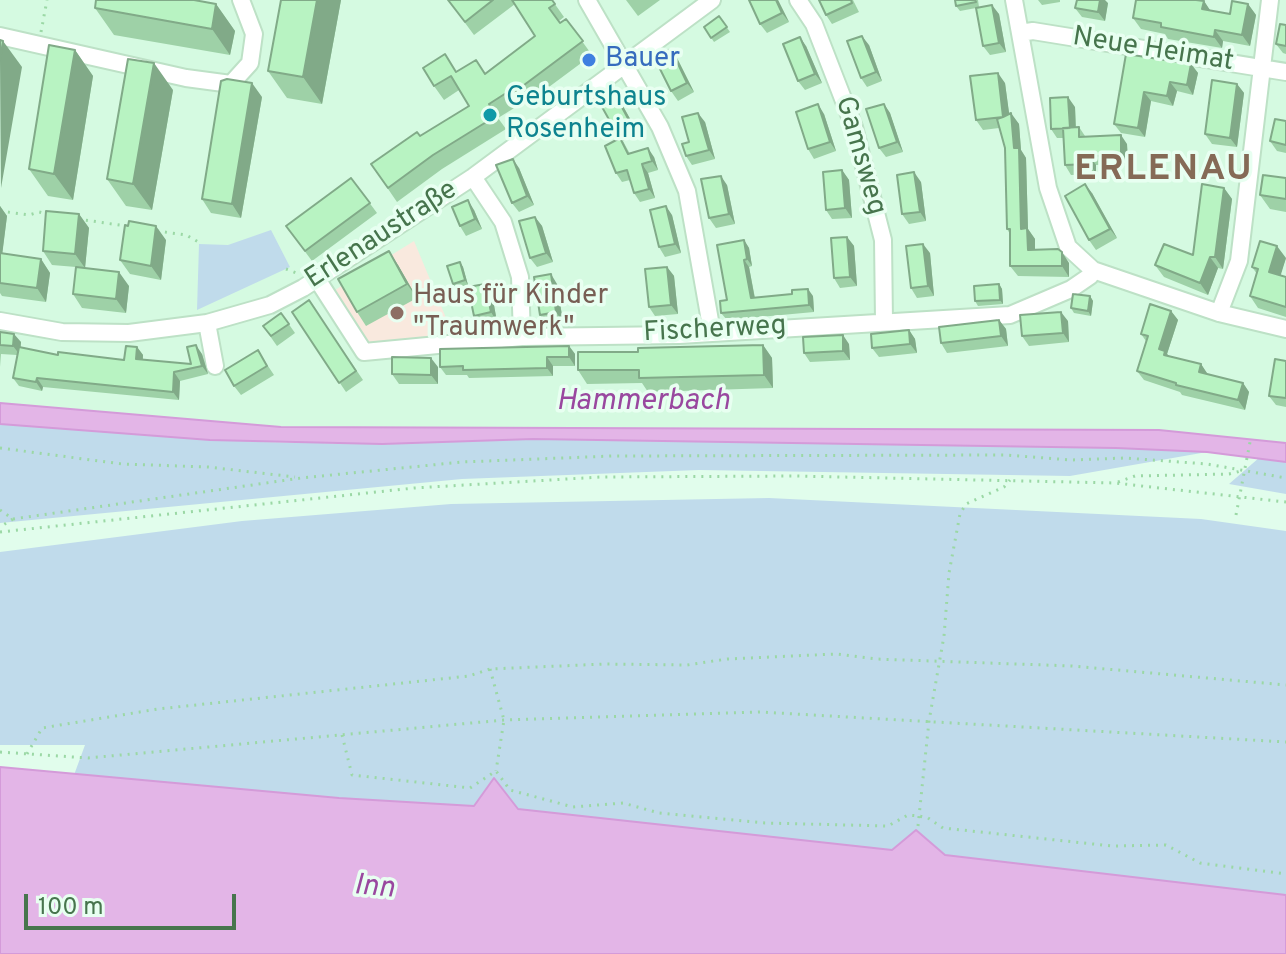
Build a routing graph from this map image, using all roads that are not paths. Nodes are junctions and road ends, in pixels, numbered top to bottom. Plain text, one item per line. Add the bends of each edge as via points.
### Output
1 (241, 0) edge
2 (587, 0) edge
3 (712, 0) edge
4 (798, 0) edge
5 (1014, 0) edge
6 (1270, 0) edge
7 (1020, 33) junction
8 (0, 36) edge
9 (625, 65) junction
10 (1263, 69) junction
11 (1286, 72) edge
12 (473, 177) junction
13 (1093, 270) junction
14 (317, 279) junction
15 (1219, 313) junction
16 (0, 321) edge
17 (884, 321) junction
18 (207, 323) junction
19 (1286, 329) edge
20 (712, 332) junction
21 (522, 337) junction
22 (215, 366) dead end

1 - 8 street via 254,34 250,63 231,84
2 - 9 street
3 - 9 street, Erlenaustraße
4 - 17 street, Gamsweg via 814,24 854,127 883,240
5 - 7 street
6 - 10 street
7 - 10 street, Neue Heimat
7 - 13 street via 1048,188 1068,247
9 - 12 street, Erlenaustraße
9 - 20 street via 660,127 687,191
10 - 11 street, Neue Heimat
10 - 15 street via 1239,261
12 - 14 street, Erlenaustraße
12 - 21 street via 503,222 520,277
13 - 15 street
13 - 17 street, Fischerweg via 1071,289 1010,315
14 - 18 street, Erlenaustraße via 270,305
14 - 21 street, Fischerweg via 364,352
15 - 19 street
16 - 18 street, Erlenaustraße via 94,333
17 - 20 street, Fischerweg
18 - 22 street
20 - 21 street, Fischerweg

